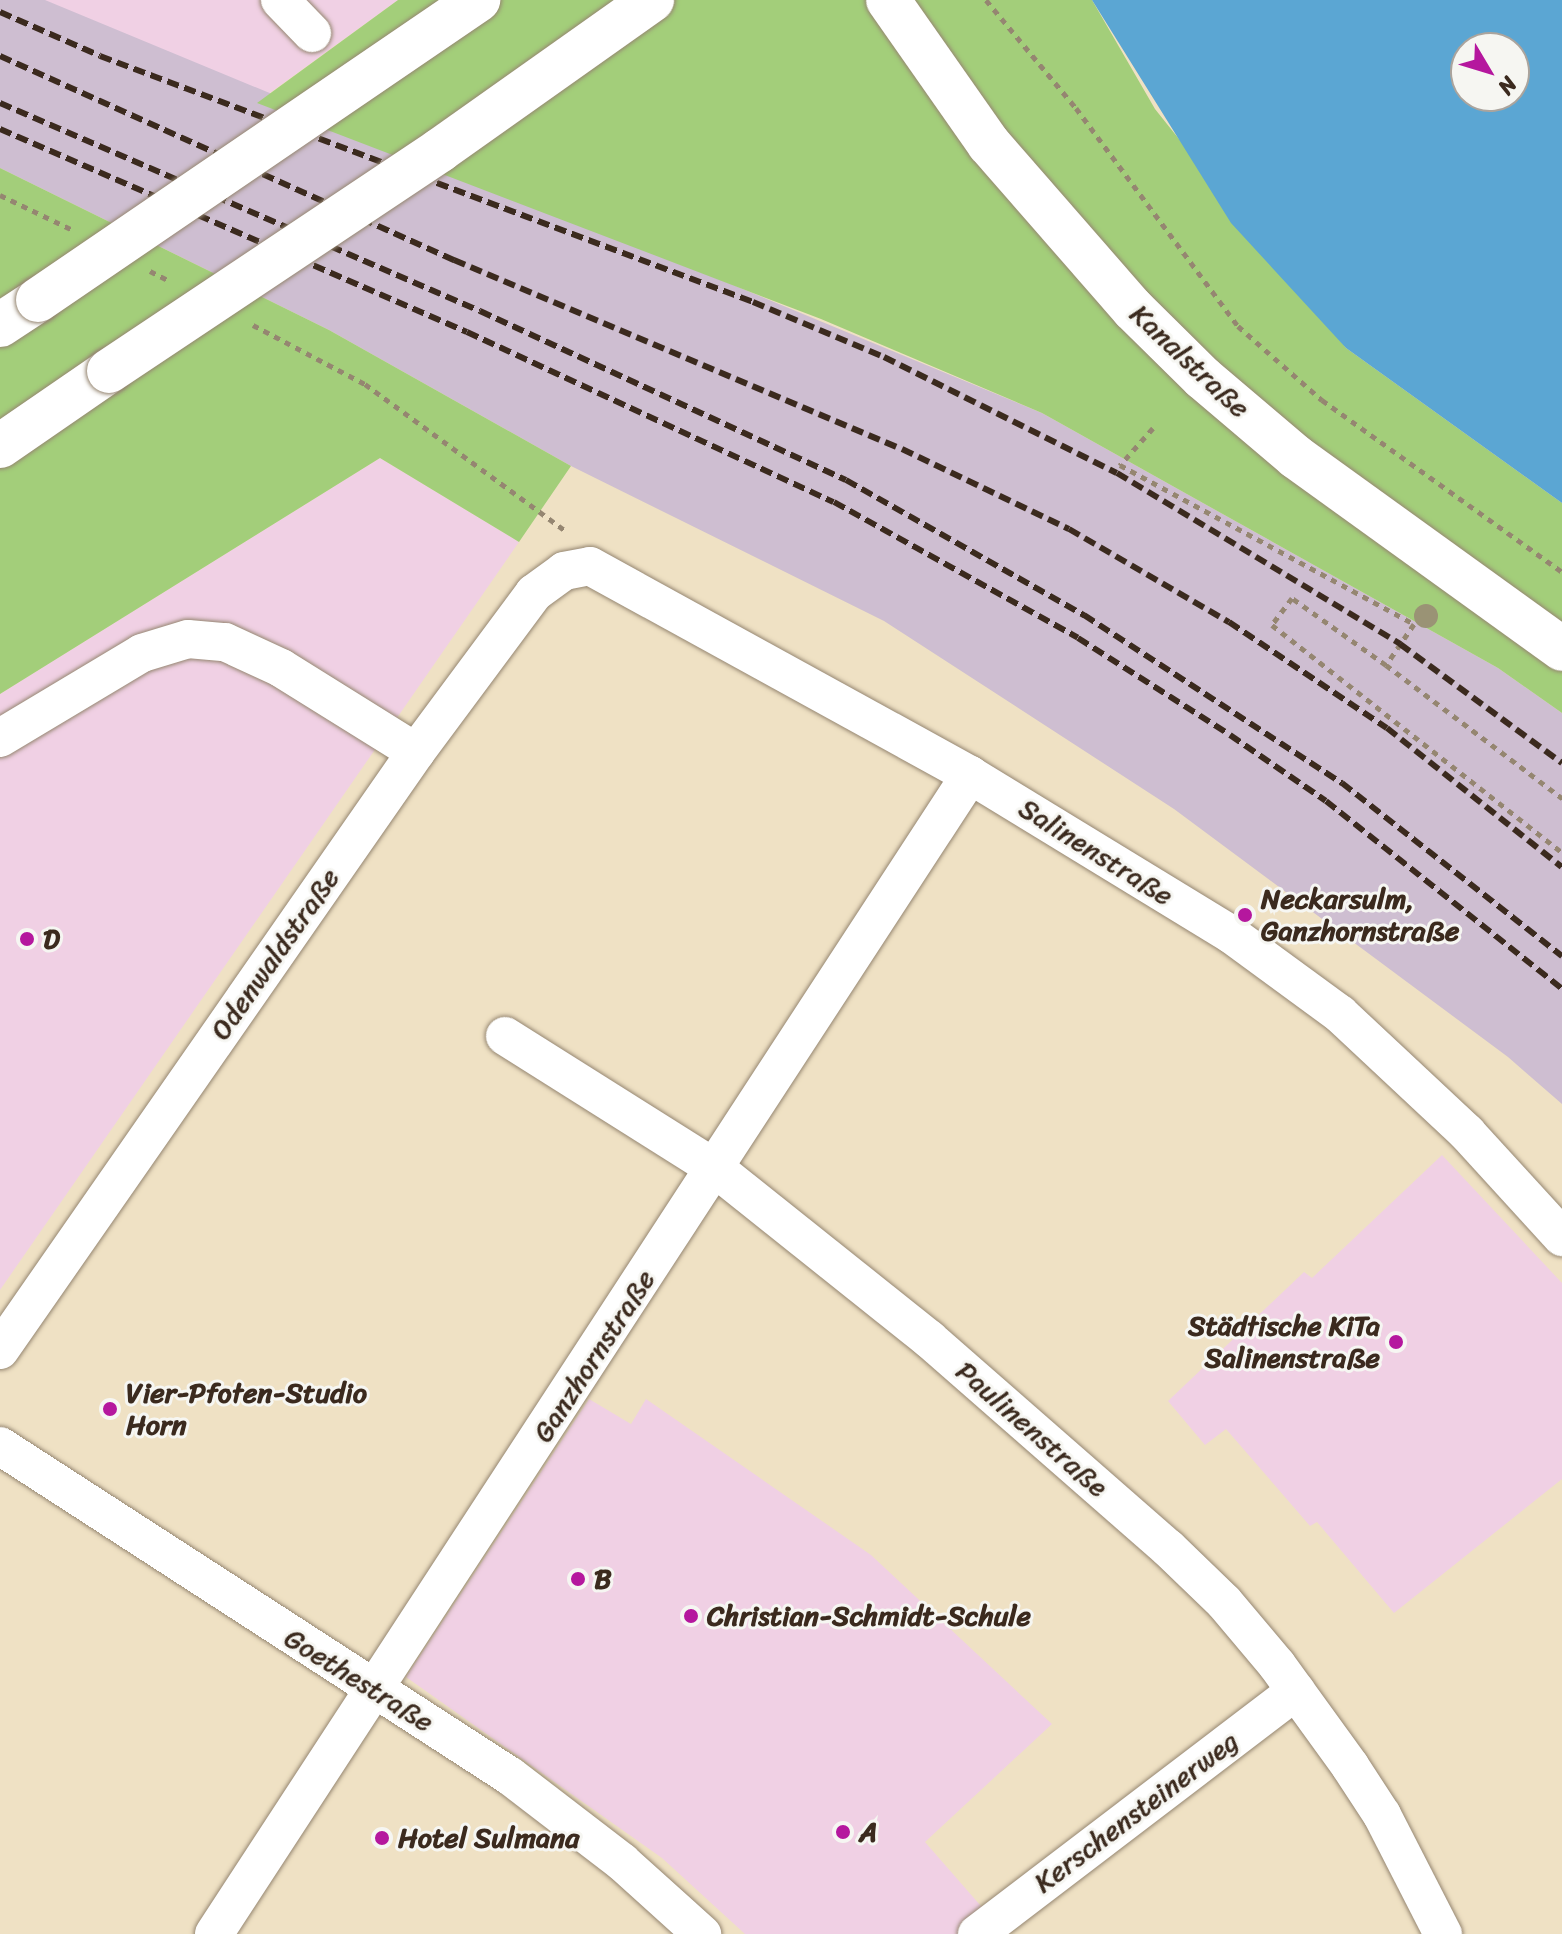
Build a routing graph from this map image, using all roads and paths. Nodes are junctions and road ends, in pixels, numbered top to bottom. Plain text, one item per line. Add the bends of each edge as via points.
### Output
1 (280, 0) edge
2 (478, 0) edge
3 (652, 0) edge
4 (888, 0) edge
5 (986, 0) edge
6 (312, 33) dead end
7 (0, 195) edge
8 (86, 237) dead end
9 (141, 266) dead end
10 (183, 288) dead end
11 (238, 317) dead end
12 (0, 325) edge
13 (1153, 428) dead end
14 (0, 446) edge
15 (577, 569) junction
16 (1562, 572) edge
17 (1562, 649) edge
18 (1386, 665) junction
19 (0, 738) edge
20 (416, 752) junction
21 (970, 775) junction
22 (1562, 798) edge
23 (1562, 852) edge
24 (505, 1036) dead end
25 (716, 1169) junction
26 (1562, 1237) edge
27 (0, 1350) edge
28 (0, 1446) edge
29 (374, 1690) junction
30 (1296, 1691) junction
31 (214, 1934) edge
32 (702, 1934) edge
33 (977, 1934) edge
34 (1443, 1934) edge

1 - 6 street
2 - 12 main road, bridge
3 - 14 main road, bridge via 440,150
4 - 17 main road, Kanalstraße via 989,144 1133,309 1203,378 1296,457
5 - 16 path via 1076,108 1238,326 1322,400
7 - 8 path
9 - 10 path
11 - 15 path via 365,384 561,525
13 - 18 path via 1120,465 1414,624
15 - 20 street, Odenwaldstraße via 534,593
15 - 21 street, Salinenstraße
18 - 22 path
18 - 23 path via 1292,598 1272,625
19 - 20 street via 142,653 188,639 225,642 281,668
20 - 27 street, Odenwaldstraße
21 - 25 street, Ganzhornstraße
21 - 26 street, Salinenstraße via 1232,935 1340,1014 1467,1133
24 - 25 street, Paulinenstraße
25 - 29 street, Ganzhornstraße
25 - 30 street, Paulinenstraße via 929,1339 1168,1548 1224,1602
28 - 29 street, Goethestraße
29 - 31 street, Ganzhornstraße
29 - 32 street, Goethestraße via 510,1776 622,1862
30 - 33 street, Kerschensteinerweg
30 - 34 street, Paulinenstraße via 1382,1815

